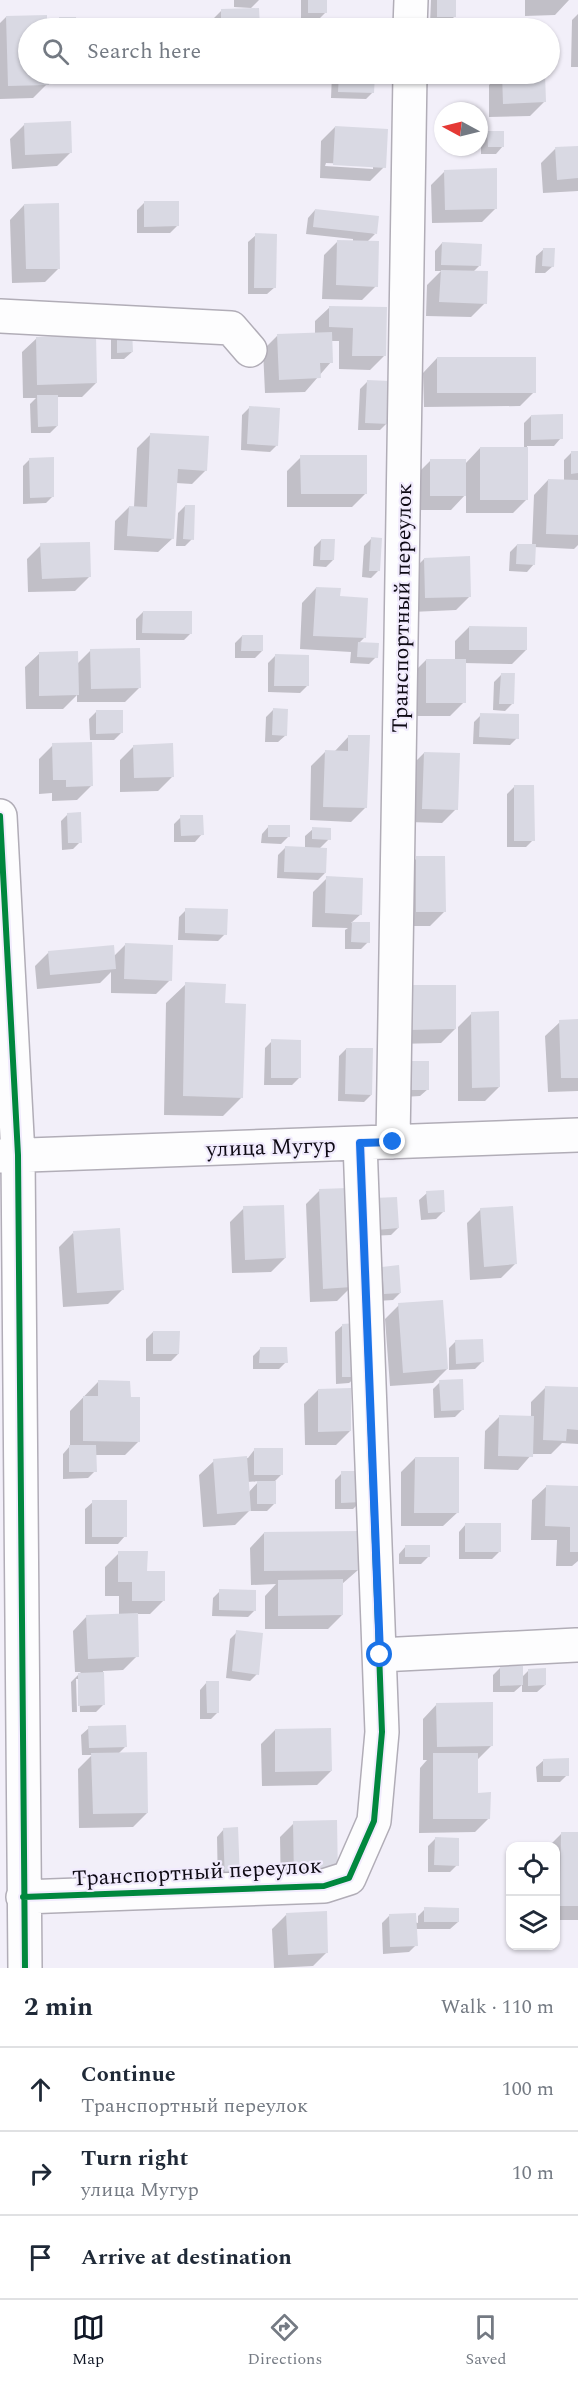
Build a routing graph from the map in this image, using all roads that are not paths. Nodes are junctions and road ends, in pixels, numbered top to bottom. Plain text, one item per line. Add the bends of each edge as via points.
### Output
1 (411, 0) edge
2 (410, 18) edge
3 (410, 84) edge
4 (0, 316) edge
5 (250, 350) dead end
6 (0, 816) edge
7 (578, 1135) edge
8 (393, 1142) junction
9 (360, 1143) junction
10 (9, 1156) edge
11 (576, 1645) dead end
12 (380, 1655) junction
13 (23, 1897) junction
14 (25, 1968) edge

1 - 2 street
3 - 8 street, Транспортный переулок
4 - 5 street via 231,328
6 - 10 street
7 - 8 street, улица Мугур
8 - 9 street, улица Мугур
9 - 10 street, улица Мугур
9 - 12 street, Транспортный переулок
10 - 13 street
11 - 12 street
12 - 13 street, Транспортный переулок via 382,1732 374,1821 349,1878 324,1886
13 - 14 street

